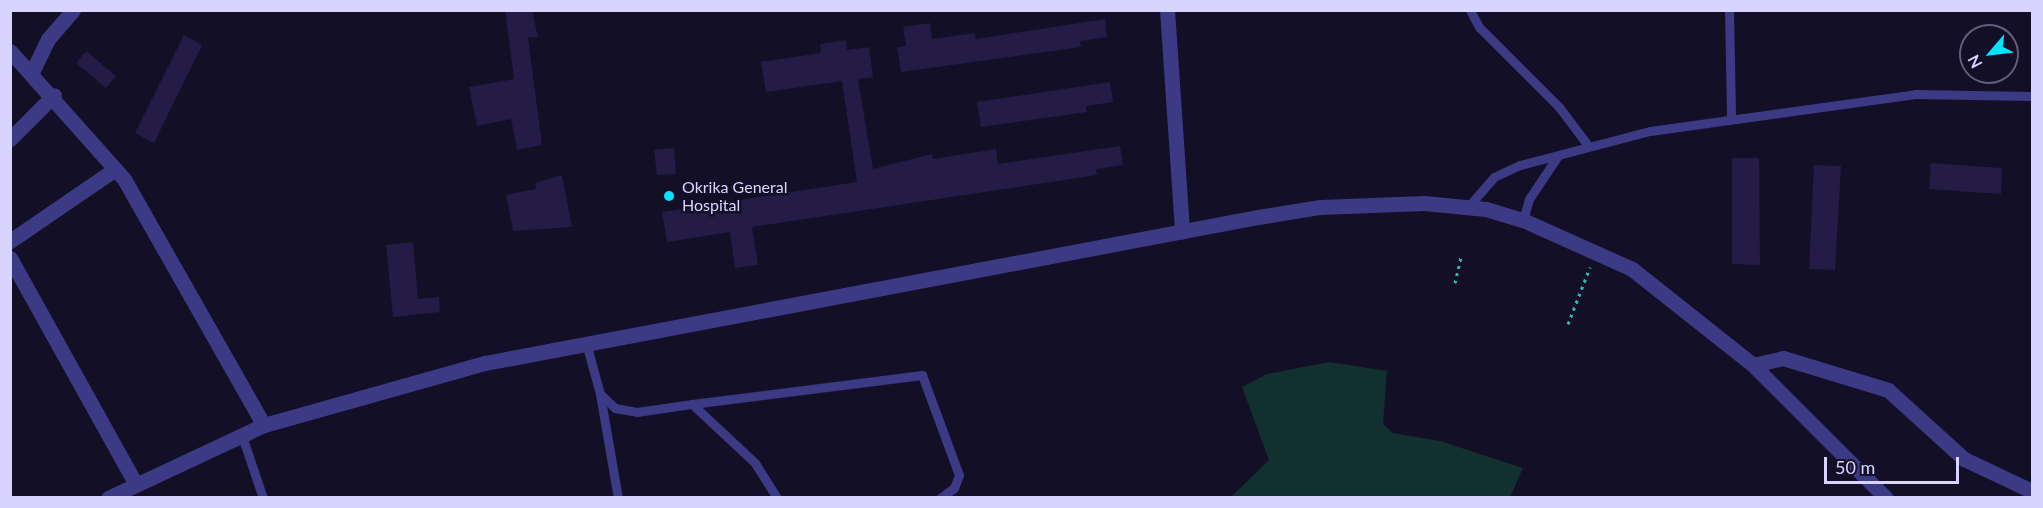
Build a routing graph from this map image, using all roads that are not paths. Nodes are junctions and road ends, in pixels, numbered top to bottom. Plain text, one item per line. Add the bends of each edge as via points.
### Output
1 (73, 10) edge
2 (1167, 10) edge
3 (1470, 10) edge
4 (1729, 10) edge
5 (10, 51) edge
6 (32, 72) junction
7 (54, 95) junction
8 (2032, 96) edge
9 (1731, 117) junction
10 (10, 139) edge
11 (1587, 144) junction
12 (1557, 157) junction
13 (115, 169) junction
14 (1468, 207) junction
15 (1523, 220) junction
16 (1182, 231) junction
17 (10, 241) edge
18 (10, 258) edge
19 (586, 343) junction
20 (1753, 365) junction
21 (600, 394) junction
22 (692, 404) junction
23 (264, 425) junction
24 (242, 436) junction
25 (135, 483) junction
26 (2032, 491) edge
27 (108, 498) edge
28 (263, 498) edge
29 (618, 498) edge
30 (777, 498) edge
31 (940, 498) edge
32 (1886, 498) edge

1 - 6 street via 48,39
2 - 16 street
3 - 11 lane
4 - 9 lane
5 - 6 street
6 - 7 street
7 - 10 street
7 - 13 street
8 - 9 lane via 1915,94
9 - 11 lane
11 - 12 lane
12 - 14 lane via 1494,177
12 - 15 lane via 1529,200
13 - 17 street
13 - 23 street
14 - 15 street
14 - 16 street via 1320,207
15 - 20 street via 1597,251 1668,295
16 - 19 street
18 - 25 street
19 - 21 lane
19 - 23 street via 383,389
20 - 26 street via 1783,358 1888,390 1964,459
20 - 32 street
21 - 22 lane via 615,408 637,412
21 - 29 lane
22 - 30 lane via 755,463
22 - 31 lane via 922,375 959,475 954,488
23 - 24 street
24 - 25 street
24 - 28 lane
25 - 27 street

